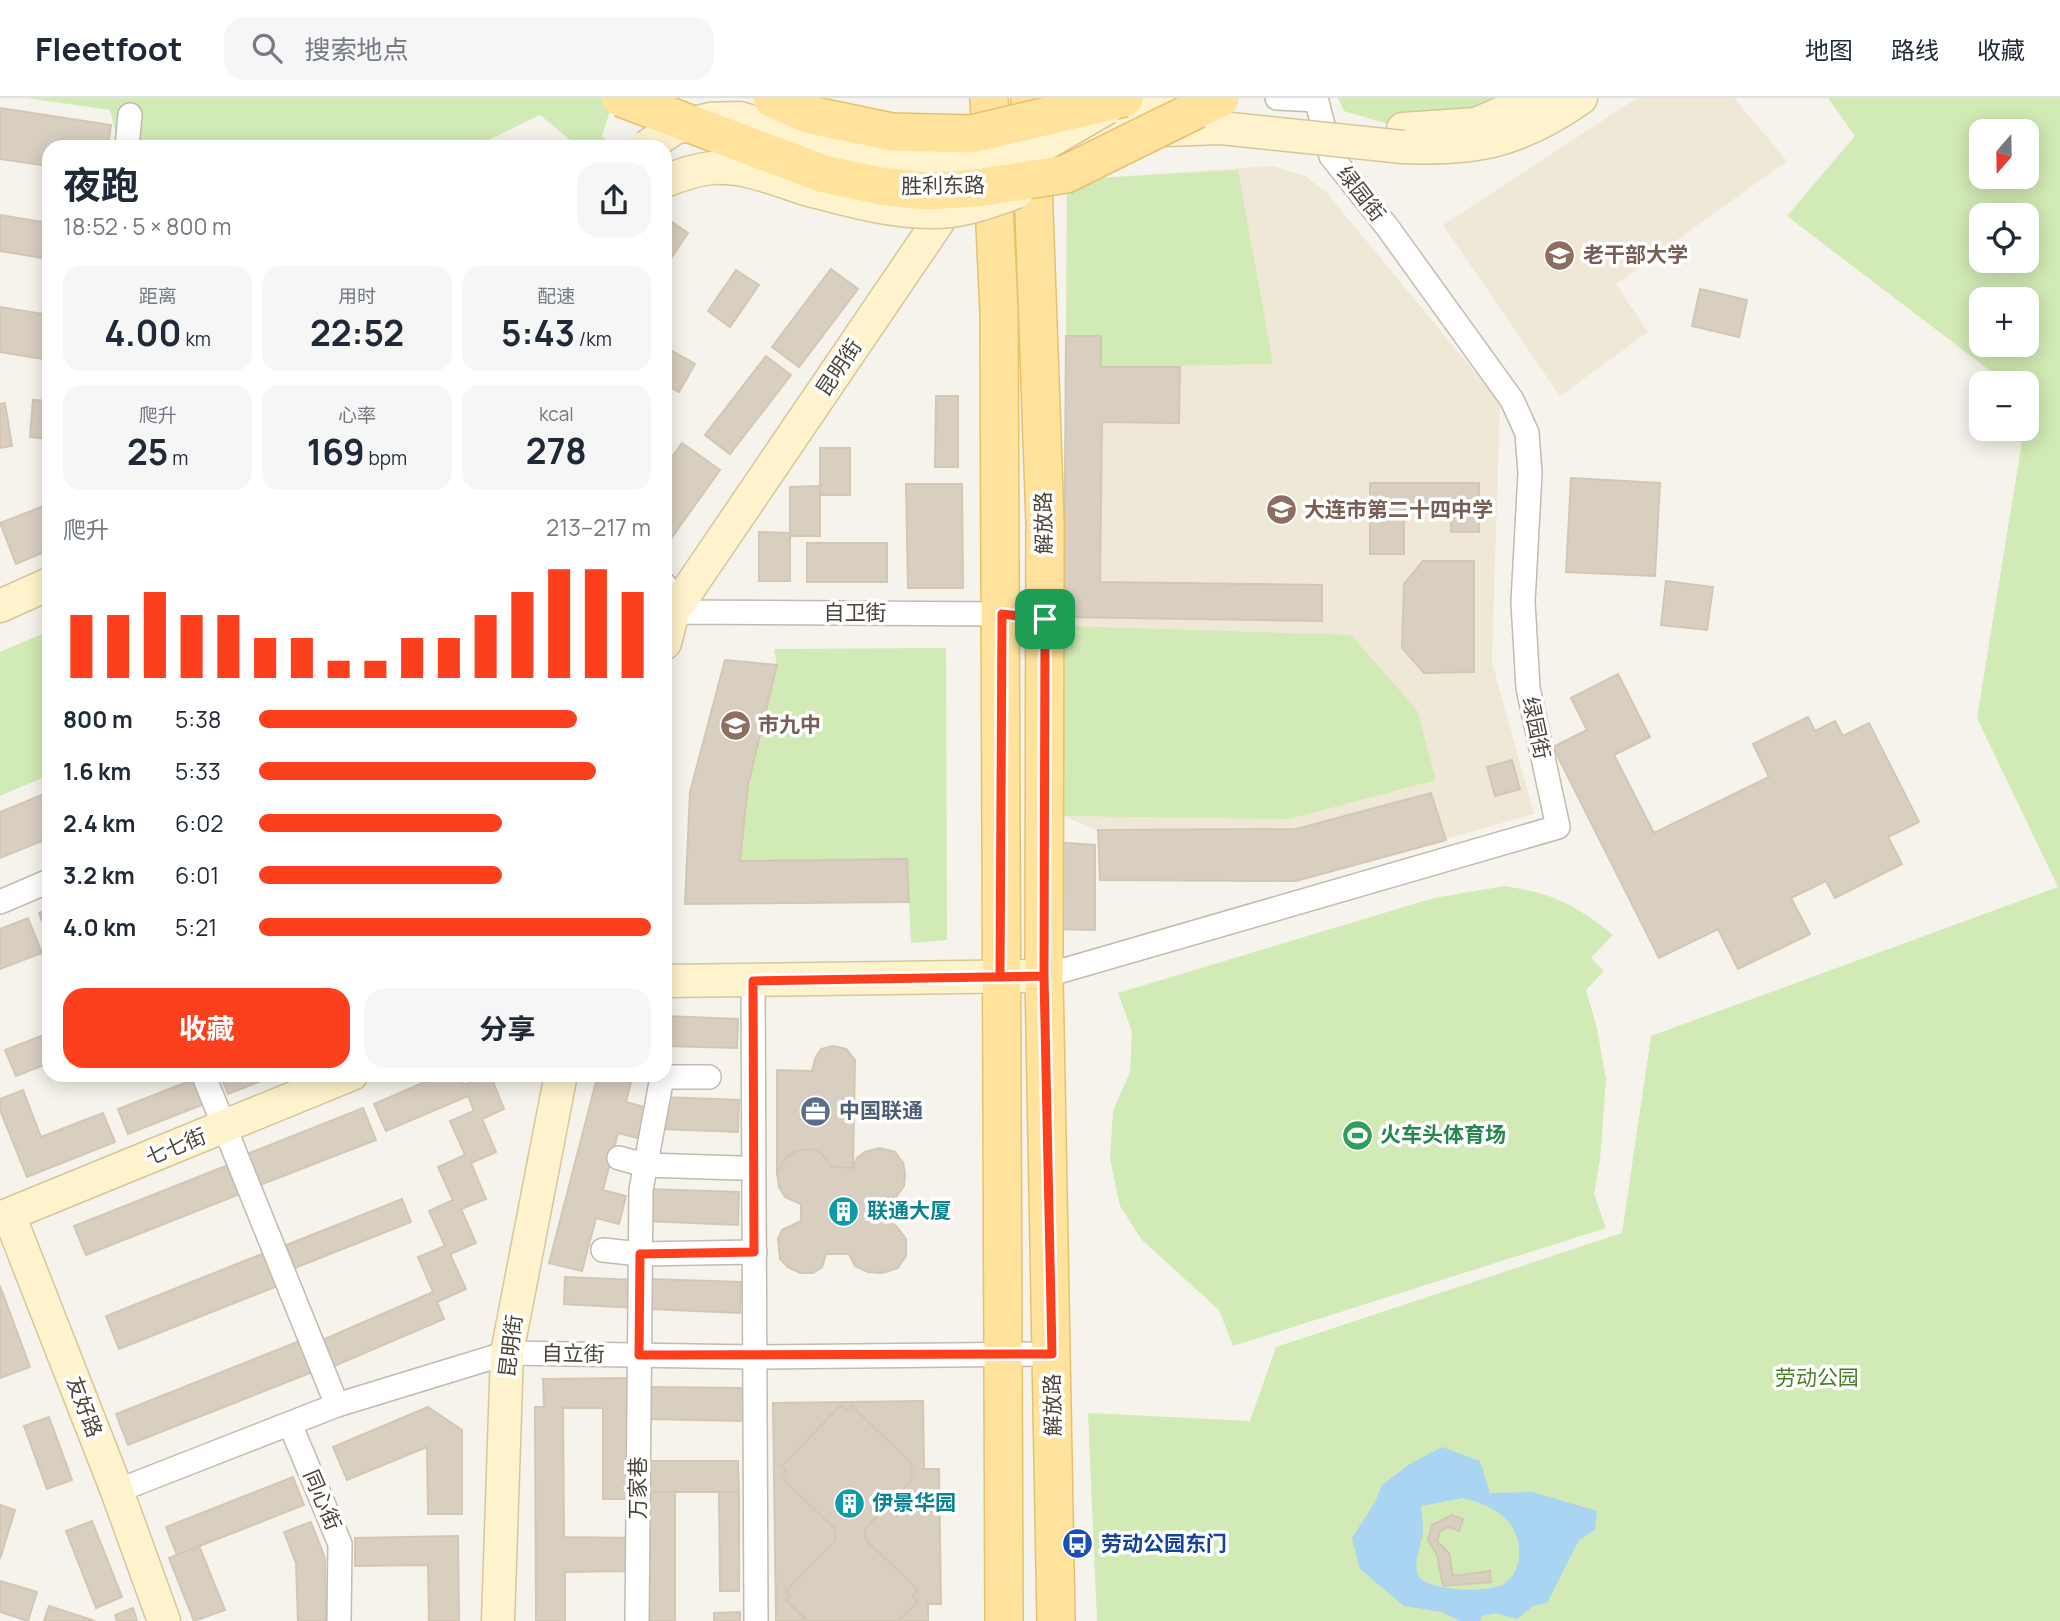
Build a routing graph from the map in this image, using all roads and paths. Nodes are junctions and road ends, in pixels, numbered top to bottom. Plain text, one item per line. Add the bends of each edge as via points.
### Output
1 (621, 98) edge
2 (772, 98) edge
3 (989, 98) edge
4 (1024, 98) edge
5 (1030, 98) edge
6 (1277, 98) edge
7 (1537, 98) edge
8 (1581, 98) edge
9 (1117, 99) edge
10 (1316, 99) edge
11 (1223, 112) edge
12 (130, 115) dead end
13 (1030, 135) junction
14 (1403, 138) junction
15 (128, 140) edge
16 (657, 140) edge
17 (991, 143) junction
18 (1066, 174) junction
19 (672, 178) edge
20 (42, 587) edge
21 (672, 598) edge
22 (672, 604) edge
23 (0, 606) edge
24 (42, 611) edge
25 (1002, 614) junction
26 (1045, 619) junction
27 (0, 629) edge
28 (42, 884) edge
29 (0, 902) edge
30 (1044, 976) junction
31 (1000, 977) junction
32 (672, 981) edge
33 (753, 981) junction
34 (672, 1077) edge
35 (709, 1077) dead end
36 (206, 1082) edge
37 (333, 1082) edge
38 (559, 1082) edge
39 (661, 1082) edge
40 (224, 1127) junction
41 (618, 1158) dead end
42 (645, 1165) junction
43 (739, 1168) dead end
44 (3, 1209) edge
45 (603, 1250) dead end
46 (754, 1252) junction
47 (640, 1254) junction
48 (507, 1353) junction
49 (1052, 1354) junction
50 (639, 1355) junction
51 (1001, 1355) junction
52 (754, 1357) junction
53 (337, 1405) junction
54 (290, 1424) junction
55 (117, 1491) junction
56 (164, 1621) edge
57 (339, 1621) edge
58 (498, 1621) edge
59 (637, 1621) edge
60 (755, 1621) edge
61 (1004, 1621) edge
62 (1056, 1621) edge

1 - 18 main road, 胜利东路, bridge via 824,174 881,186 927,191
2 - 9 main road, bridge via 810,115 892,132 971,134
3 - 17 main road, 解放路
4 - 17 main road, 昆明街
5 - 13 main road, 解放路
6 - 10 street
7 - 14 main road via 1476,124
8 - 14 main road via 1531,128 1482,145 1447,149
9 - 11 main road
9 - 16 main road, bridge via 1045,144 968,160 875,155 740,118 710,118 676,128
10 - 30 street, 绿园街 via 1331,156 1512,400 1527,433 1530,473 1523,602 1528,688 1558,827
11 - 13 main road
11 - 14 main road
11 - 18 main road, 胜利东路, bridge
12 - 15 street
13 - 26 main road, 解放路
17 - 21 main road, 昆明街
17 - 25 main road, 解放路 via 999,311
18 - 19 main road, bridge via 975,207 930,212 880,206 751,172 713,168
20 - 23 main road
22 - 25 street, 自卫街
24 - 27 main road
25 - 26 street, 自卫街
25 - 31 main road, 解放路
26 - 30 main road, 解放路
28 - 29 street
30 - 31 main road
30 - 49 main road, 解放路
31 - 33 main road
31 - 51 main road, 解放路
32 - 33 main road
33 - 46 street
34 - 35 street, 万家巷
36 - 40 street
37 - 40 main road, 七七街
38 - 48 main road, 昆明街
39 - 42 street, 万家巷
40 - 44 main road, 七七街
40 - 53 street
41 - 42 street
42 - 43 street
42 - 47 street, 万家巷
44 - 55 main road, 友好路
45 - 47 street
46 - 47 street
46 - 52 street
47 - 50 street, 万家巷
48 - 50 street, 自立街
48 - 53 street, 自立街
48 - 58 main road, 昆明街
49 - 51 street, 自立街
49 - 62 main road, 解放路
50 - 52 street, 自立街
50 - 59 street, 万家巷
51 - 52 street, 自立街
51 - 61 main road, 解放路
52 - 60 street
53 - 54 street, 自立街
54 - 55 street, 自立街
54 - 57 street, 同心街 via 340,1544
55 - 56 main road, 友好路

